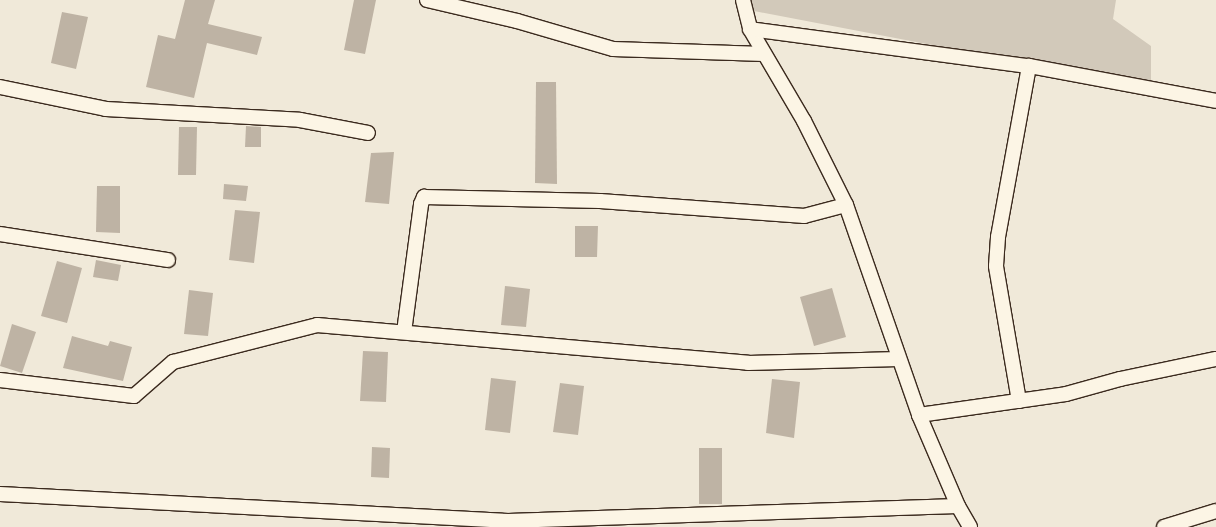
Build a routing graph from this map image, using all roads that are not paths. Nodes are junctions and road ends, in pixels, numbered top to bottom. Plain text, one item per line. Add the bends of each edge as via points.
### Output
1 (431, 0) edge
2 (743, 0) edge
3 (750, 29) junction
4 (764, 54) junction
5 (1029, 66) junction
6 (0, 87) edge
7 (1216, 101) edge
8 (368, 133) dead end
9 (846, 205) junction
10 (0, 234) edge
11 (168, 260) dead end
12 (404, 332) junction
13 (899, 359) junction
14 (1216, 359) edge
15 (0, 380) edge
16 (1019, 401) junction
17 (919, 415) junction
18 (0, 494) edge
19 (958, 506) junction
20 (1216, 511) edge
21 (970, 527) edge
22 (1164, 527) edge

1 - 4 street via 613,49
2 - 3 street
3 - 4 street
3 - 5 street
4 - 9 street via 804,121
5 - 7 street
5 - 16 street via 998,237 996,266
6 - 8 street via 106,109 300,120
9 - 12 street via 804,216 600,201 424,198 420,204
9 - 13 street
10 - 11 street
12 - 13 street via 748,363
12 - 15 street via 317,326 258,338 173,362 134,396
13 - 17 street
14 - 16 street via 1066,394
16 - 17 street
17 - 19 street
18 - 19 street via 508,521
19 - 21 street
20 - 22 street

